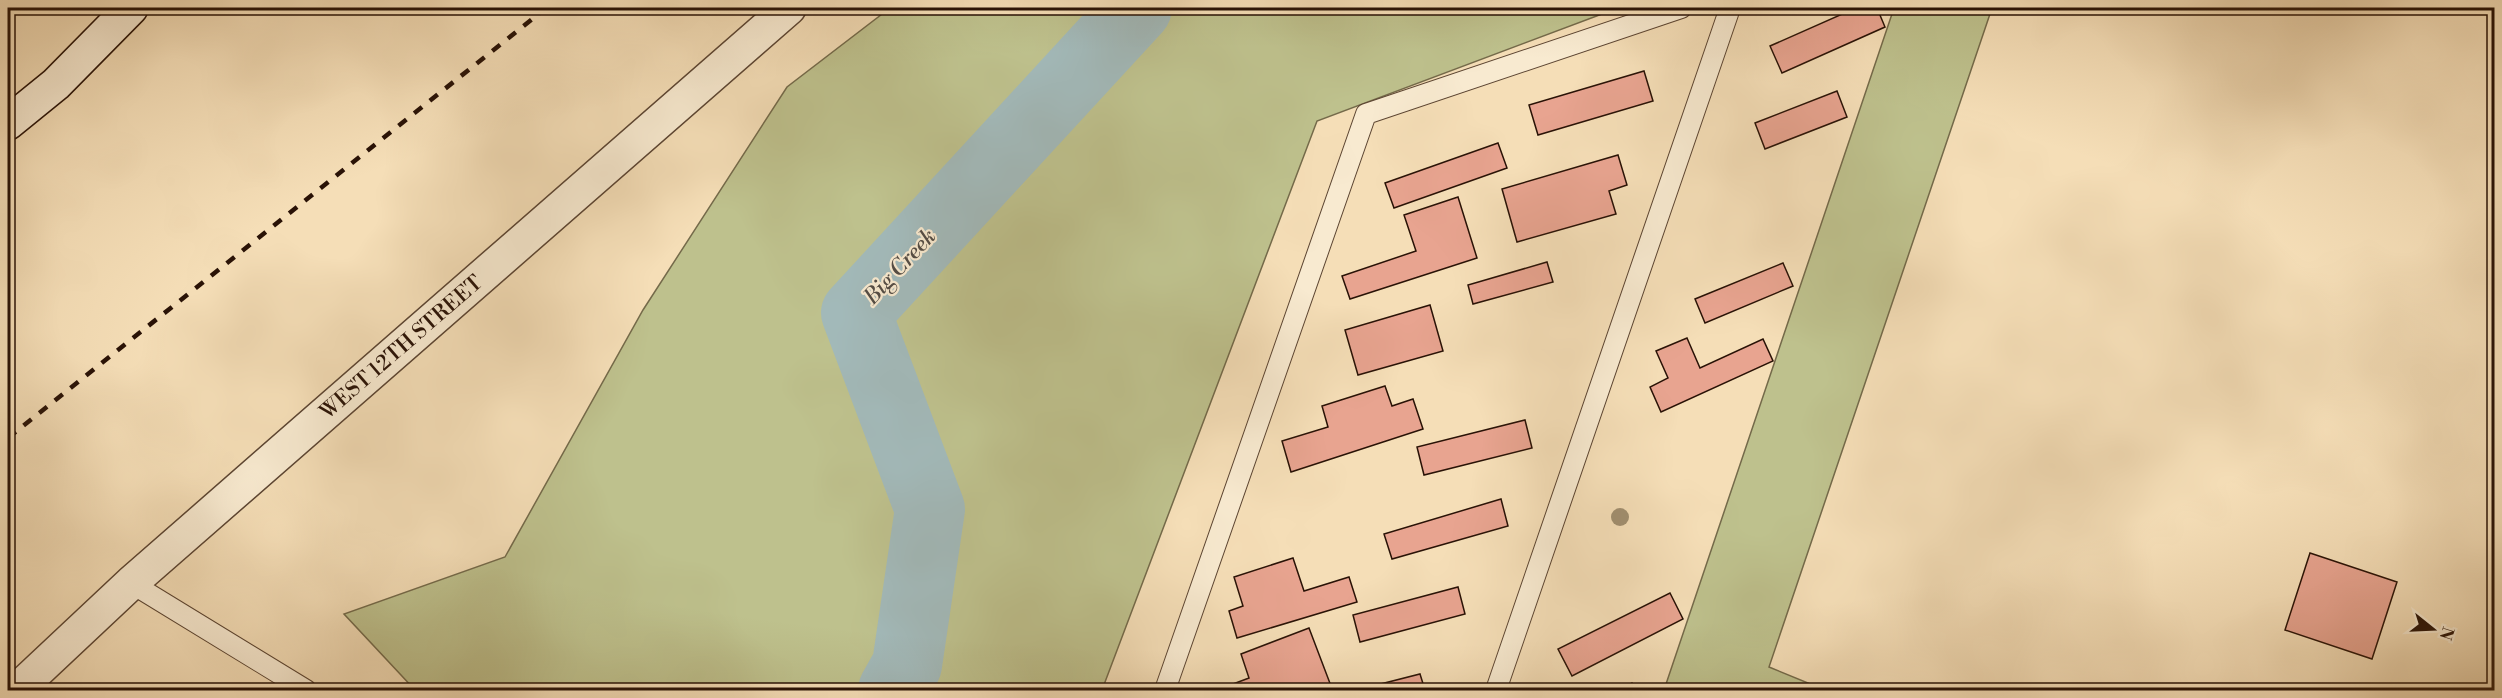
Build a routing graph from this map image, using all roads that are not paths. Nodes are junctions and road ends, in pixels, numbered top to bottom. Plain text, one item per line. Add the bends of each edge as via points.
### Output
1 (132, 8) edge
2 (789, 8) edge
3 (1681, 8) edge
4 (1730, 8) edge
5 (8, 123) edge
6 (131, 583) junction
7 (17, 690) edge
8 (306, 690) edge
9 (1165, 690) edge
10 (1496, 690) edge

1 - 5 street via 56,84
2 - 6 street, WEST 12TH STREET
3 - 9 lane via 1365,114
4 - 10 lane
6 - 7 street, WEST 12TH STREET
6 - 8 lane

